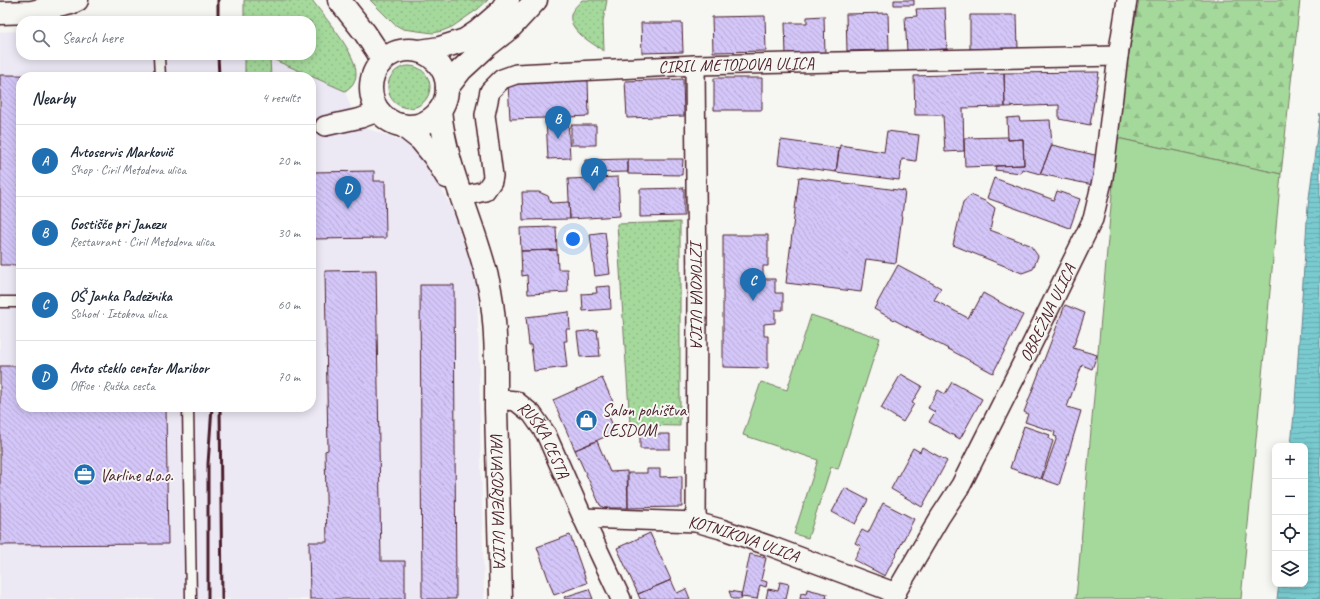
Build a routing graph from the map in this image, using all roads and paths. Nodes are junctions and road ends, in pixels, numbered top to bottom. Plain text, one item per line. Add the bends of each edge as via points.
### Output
1 (77, 0) edge
2 (339, 0) edge
3 (508, 0) edge
4 (536, 0) edge
5 (1127, 0) edge
6 (0, 14) edge
7 (420, 51) junction
8 (1118, 56) junction
9 (159, 60) edge
10 (383, 60) junction
11 (695, 65) junction
12 (160, 72) edge
13 (447, 88) junction
14 (440, 110) junction
15 (380, 111) junction
16 (402, 125) junction
17 (325, 126) dead end
18 (461, 199) junction
19 (0, 302) edge
20 (16, 302) edge
21 (496, 399) junction
22 (188, 412) edge
23 (583, 518) junction
24 (696, 522) junction
25 (894, 596) edge
26 (192, 599) edge
27 (501, 599) edge
28 (621, 599) edge

1 - 6 street via 32,12
2 - 10 street
3 - 7 street via 499,13 465,40
4 - 13 street via 510,28 461,70
5 - 8 street, OBREŽNA ULICA
7 - 10 street via 404,50
7 - 13 street via 440,65
8 - 11 street, CIRIL METODOVA ULICA
8 - 25 street, OBREŽNA ULICA via 1103,177 1094,219 962,485 940,517
9 - 12 lane
10 - 15 street via 373,76 372,85 372,94
11 - 18 street, CIRIL METODOVA ULICA via 516,74 502,80 490,92 484,115 492,182 485,191
11 - 24 street, IZTOKOVA ULICA
13 - 14 street
14 - 16 street via 420,124
14 - 18 street via 446,150
15 - 16 street via 386,118
15 - 17 street
16 - 18 street via 421,140 434,156
18 - 21 street, RUŠKA CESTA via 479,248 490,290 496,334
19 - 20 lane
21 - 23 street, RUŠKA CESTA via 516,401 532,414 546,434
21 - 27 street, VALVASORJEVA ULICA
22 - 26 lane
23 - 24 street, KOTNIKOVA ULICA
23 - 28 street, RUŠKA CESTA
24 - 25 street, KOTNIKOVA ULICA via 770,546

